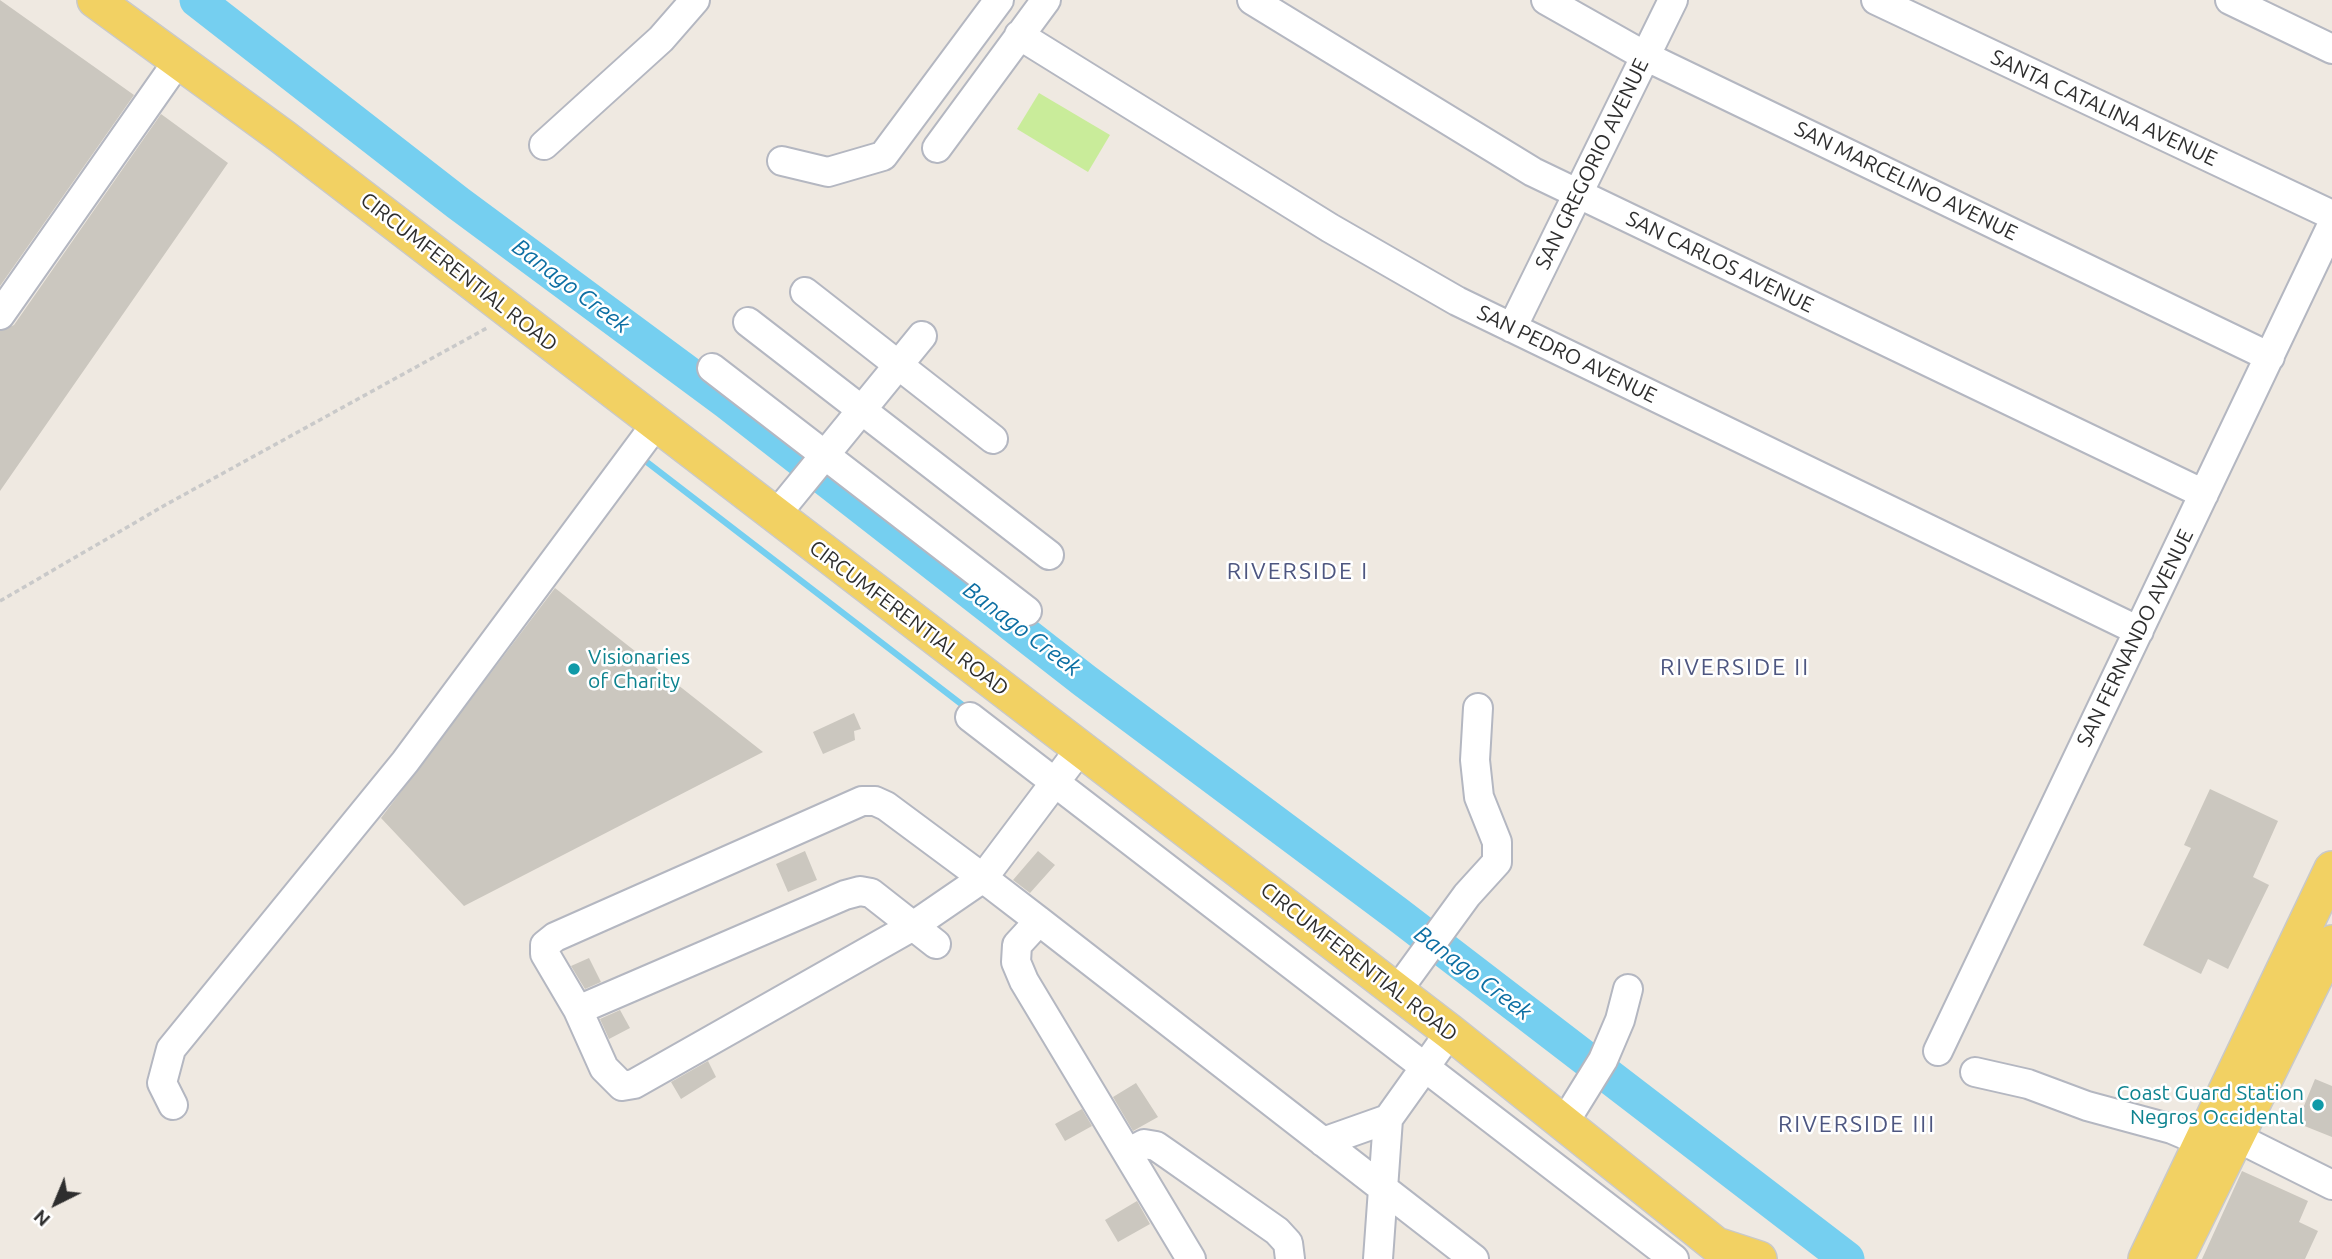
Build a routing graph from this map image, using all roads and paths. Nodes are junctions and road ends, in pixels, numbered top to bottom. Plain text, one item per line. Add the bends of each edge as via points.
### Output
1 (94, 0) edge
2 (695, 0) edge
3 (999, 0) edge
4 (1046, 0) edge
5 (1252, 0) edge
6 (1546, 0) edge
7 (1673, 0) edge
8 (1877, 0) edge
9 (2230, 0) edge
10 (1019, 35) junction
11 (2332, 49) edge
12 (1645, 56) junction
13 (178, 61) junction
14 (544, 145) dead end
15 (937, 148) dead end
16 (782, 161) dead end
17 (1577, 194) junction
18 (2332, 215) edge
19 (2332, 225) edge
20 (805, 292) dead end
21 (513, 314) junction
22 (0, 315) edge
23 (748, 322) dead end
24 (1511, 328) junction
25 (922, 336) dead end
26 (2270, 357) junction
27 (899, 365) junction
28 (712, 368) dead end
29 (862, 411) junction
30 (656, 424) junction
31 (993, 439) dead end
32 (823, 460) junction
33 (2204, 494) junction
34 (775, 516) junction
35 (1049, 555) dead end
36 (0, 601) edge
37 (1027, 611) dead end
38 (2138, 631) junction
39 (1478, 708) dead end
40 (970, 717) dead end
41 (1065, 771) junction
42 (2332, 869) edge
43 (983, 878) junction
44 (1219, 889) junction
45 (1040, 921) junction
46 (914, 926) junction
47 (2325, 941) edge
48 (936, 944) dead end
49 (1628, 989) dead end
50 (1396, 991) junction
51 (578, 1010) junction
52 (1938, 1051) dead end
53 (1434, 1055) junction
54 (1975, 1072) dead end
55 (173, 1105) dead end
56 (1388, 1119) junction
57 (1564, 1123) junction
58 (1323, 1142) junction
59 (2222, 1144) junction
60 (1129, 1152) junction
61 (2332, 1185) edge
62 (1384, 1190) junction
63 (1652, 1224) junction
64 (1722, 1252) edge
65 (1464, 1255) edge
66 (1191, 1259) edge
67 (1290, 1259) edge
68 (1378, 1259) edge
69 (1674, 1259) edge
70 (1759, 1259) edge
71 (2146, 1259) edge
72 (2176, 1259) edge

1 - 13 main road, CIRCUMFERENTIAL ROAD
2 - 14 street via 661,39
3 - 16 street via 883,156 828,172
4 - 10 street
5 - 17 street, SAN CARLOS AVENUE via 1533,172
6 - 12 street, SAN MARCELINO AVENUE
7 - 12 street, SAN GREGORIO AVENUE
8 - 18 street, SANTA CATALINA AVENUE
9 - 11 street
10 - 15 street
10 - 24 street, SAN PEDRO AVENUE via 1373,253
12 - 17 street, SAN GREGORIO AVENUE
12 - 26 street, SAN MARCELINO AVENUE
13 - 21 main road, CIRCUMFERENTIAL ROAD
13 - 22 street
17 - 24 street, SAN GREGORIO AVENUE
17 - 33 street, SAN CARLOS AVENUE
19 - 26 street, SAN FERNANDO AVENUE
20 - 27 street
21 - 30 main road, CIRCUMFERENTIAL ROAD
21 - 36 path
23 - 29 street
24 - 38 street, SAN PEDRO AVENUE
25 - 27 street
26 - 33 street, SAN FERNANDO AVENUE
27 - 29 street
27 - 31 street
28 - 32 street
29 - 32 street
29 - 35 street
30 - 34 main road, CIRCUMFERENTIAL ROAD
30 - 55 street via 405,762 171,1049 162,1083
32 - 34 street
32 - 37 street
33 - 38 street, SAN FERNANDO AVENUE
34 - 41 main road, CIRCUMFERENTIAL ROAD
38 - 52 street, SAN FERNANDO AVENUE
39 - 50 street via 1475,760 1479,797 1497,842 1497,862
40 - 41 street
41 - 43 street
41 - 44 main road, CIRCUMFERENTIAL ROAD
42 - 47 main road
43 - 45 street
43 - 46 street
43 - 51 street via 886,806 862,801 555,937 545,945 545,954
44 - 50 main road, CIRCUMFERENTIAL ROAD
44 - 53 street
45 - 58 street
45 - 60 street via 1017,945 1016,961
46 - 48 street
46 - 51 street via 871,893 860,891
46 - 51 street via 634,1084 622,1086 604,1068
47 - 59 main road
49 - 57 street via 1598,1069
50 - 53 main road, CIRCUMFERENTIAL ROAD
53 - 56 street
53 - 57 main road, CIRCUMFERENTIAL ROAD
53 - 63 street
54 - 59 street
56 - 58 street
56 - 62 street
57 - 63 main road, CIRCUMFERENTIAL ROAD
58 - 62 street
59 - 61 street
59 - 71 main road
59 - 72 main road
60 - 66 street
60 - 67 street via 1144,1144 1169,1154 1276,1231 1288,1244
62 - 65 street
62 - 68 street
63 - 64 main road, CIRCUMFERENTIAL ROAD
63 - 69 street
64 - 70 main road, CIRCUMFERENTIAL ROAD

